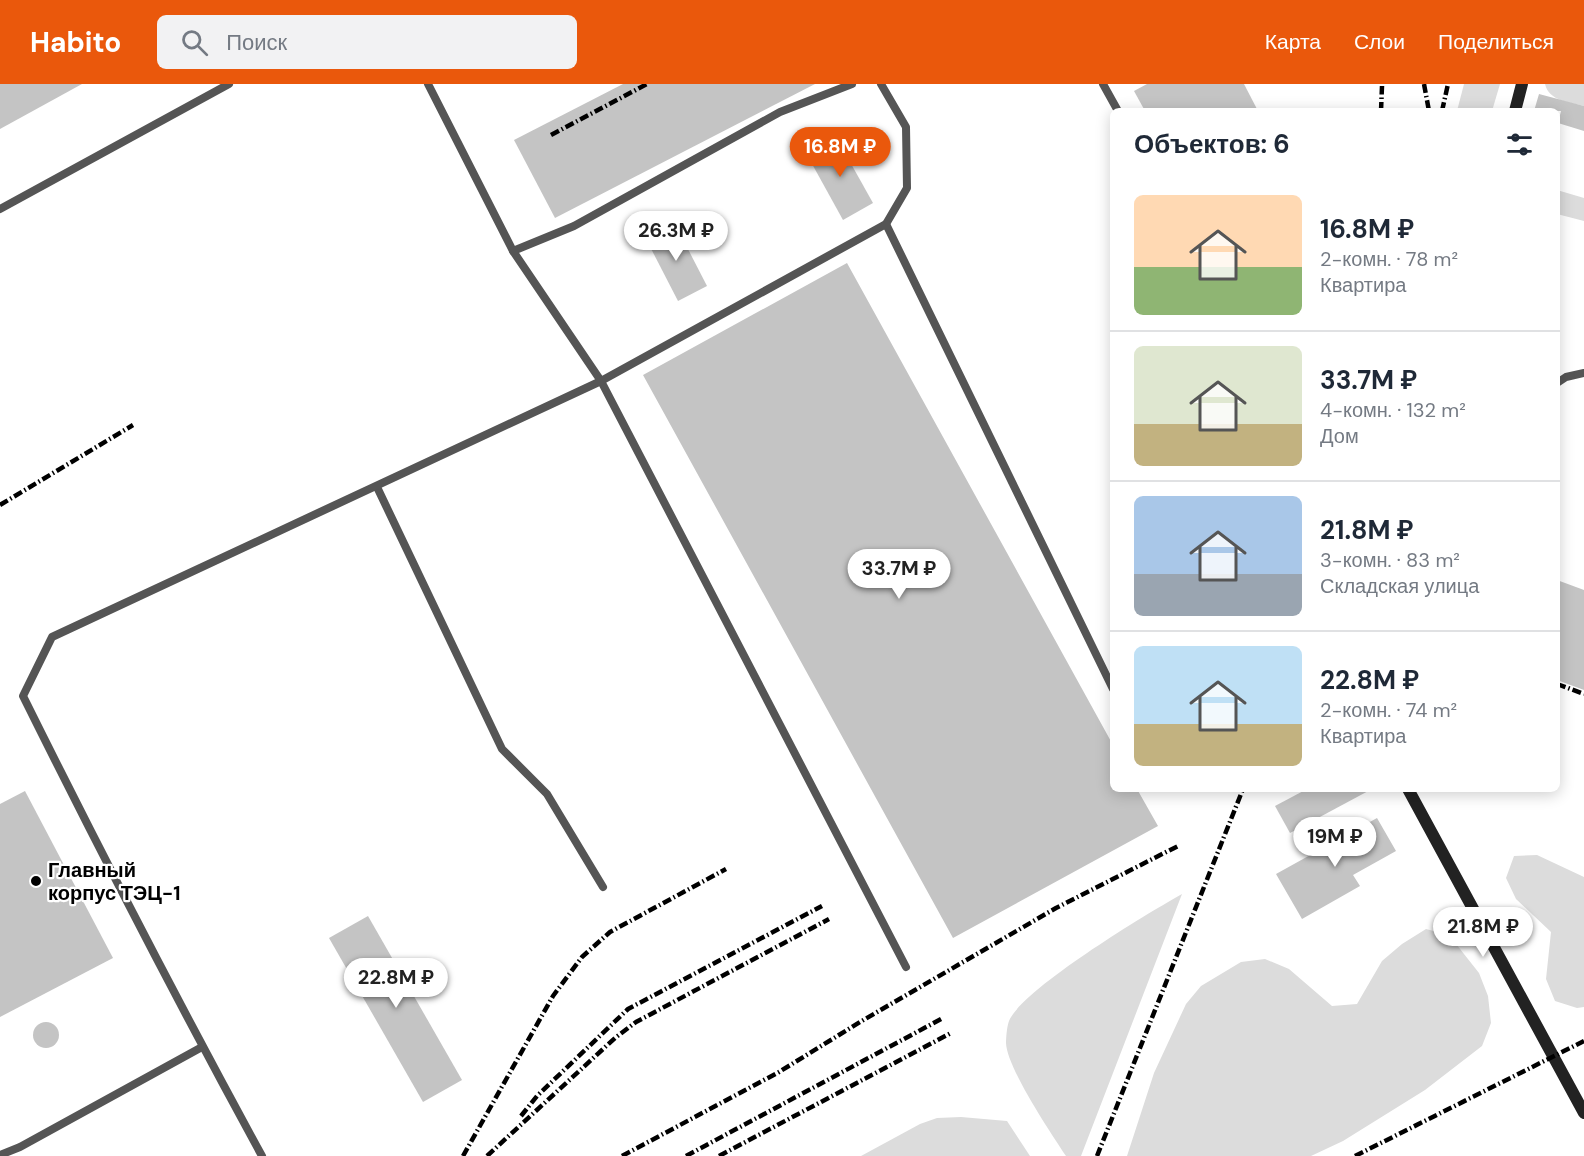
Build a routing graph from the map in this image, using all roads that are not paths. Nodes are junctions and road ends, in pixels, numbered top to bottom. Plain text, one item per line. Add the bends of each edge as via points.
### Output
1 (229, 84) edge
2 (428, 84) edge
3 (852, 84) edge
4 (881, 84) edge
5 (1103, 84) edge
6 (1522, 84) edge
7 (1116, 108) edge
8 (1516, 108) edge
9 (0, 209) edge
10 (886, 224) junction
11 (513, 251) junction
12 (1584, 373) edge
13 (602, 381) junction
14 (1560, 382) edge
15 (377, 487) junction
16 (1110, 684) edge
17 (1410, 792) edge
18 (603, 887) dead end
19 (906, 967) dead end
20 (202, 1047) junction
21 (1584, 1113) edge
22 (0, 1155) edge
23 (262, 1156) edge

1 - 9 lane
2 - 11 lane
3 - 11 lane via 780,112 574,226
4 - 10 lane via 906,127 907,188
5 - 7 lane
6 - 8 street
10 - 13 lane
10 - 16 lane
11 - 13 lane
12 - 14 lane
13 - 15 lane
13 - 19 lane
15 - 18 lane via 502,749 547,794
15 - 20 lane via 52,637 23,696
17 - 21 street
20 - 22 lane
20 - 23 lane

